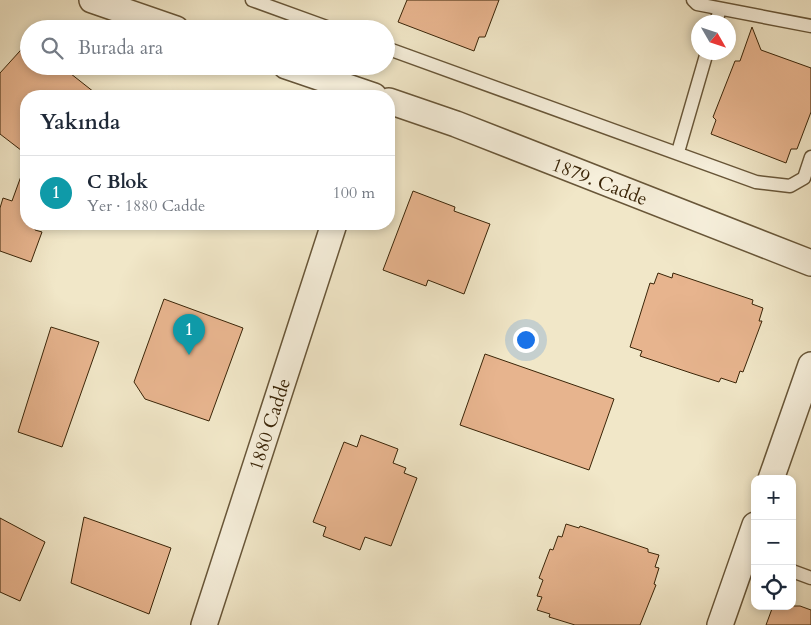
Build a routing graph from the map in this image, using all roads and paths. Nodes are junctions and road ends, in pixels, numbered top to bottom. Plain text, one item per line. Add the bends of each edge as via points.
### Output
1 (92, 0) edge
2 (252, 0) edge
3 (692, 0) edge
4 (720, 9) junction
5 (718, 15) edge
6 (150, 20) edge
7 (307, 20) edge
8 (811, 26) edge
9 (395, 51) edge
10 (705, 60) edge
11 (312, 75) edge
12 (356, 90) edge
13 (395, 103) edge
14 (678, 152) junction
15 (811, 156) edge
16 (332, 230) edge
17 (811, 264) edge
18 (811, 365) edge
19 (772, 475) edge
20 (749, 561) edge
21 (796, 572) edge
22 (811, 578) edge
23 (204, 625) edge
24 (720, 625) edge

1 - 6 street
2 - 7 lane
3 - 4 lane
4 - 5 lane
4 - 8 lane
9 - 14 lane
10 - 14 lane
11 - 12 street
13 - 17 street, 1879. Cadde
14 - 15 lane via 756,182 790,186 804,178
16 - 23 street, 1880 Cadde
18 - 19 street
20 - 24 street
21 - 22 lane

